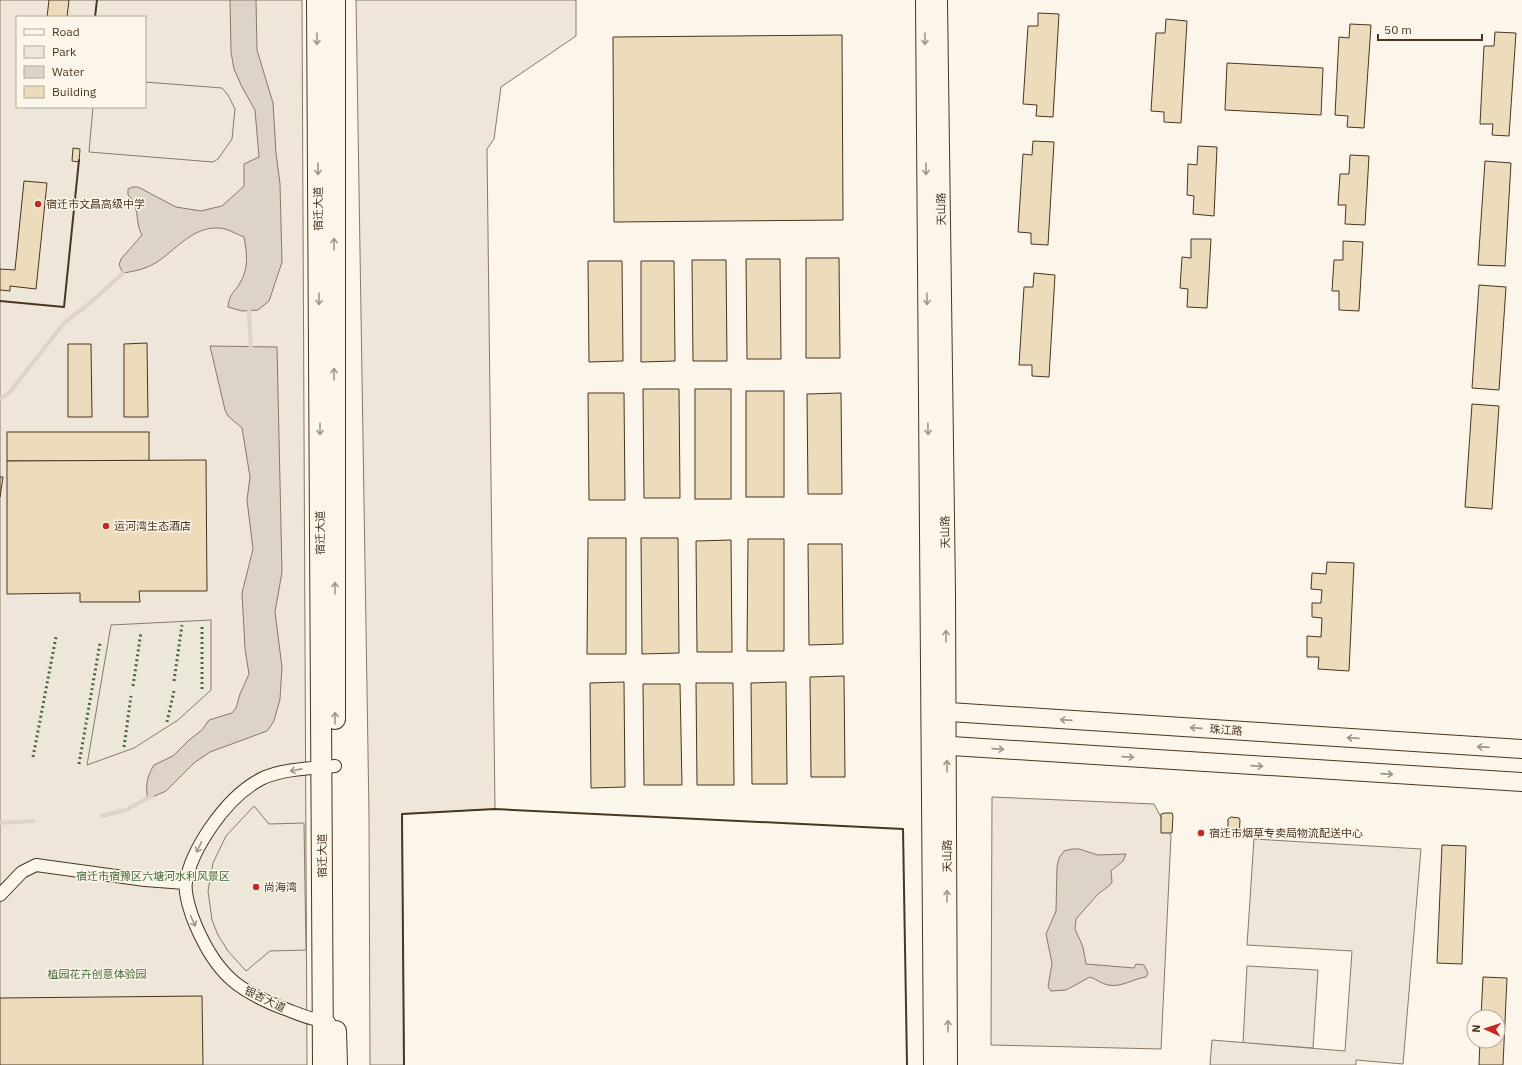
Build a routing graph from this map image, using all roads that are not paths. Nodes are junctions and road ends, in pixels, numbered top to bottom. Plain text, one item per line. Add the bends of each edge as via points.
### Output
1 (317, 0) edge
2 (335, 0) edge
3 (925, 0) edge
4 (938, 0) edge
5 (939, 711) junction
6 (939, 745) junction
7 (1522, 749) edge
8 (328, 766) junction
9 (1522, 782) edge
10 (186, 883) junction
11 (0, 894) edge
12 (329, 1022) junction
13 (323, 1065) edge
14 (337, 1065) edge
15 (934, 1065) edge
16 (948, 1065) edge

1 -> 8 main road, 宿迁大道
8 -> 2 main road, 宿迁大道
3 -> 5 street, 天山路
5 -> 4 street, 天山路
5 - 6 street, 天山路
7 -> 5 street, 珠江路
6 -> 9 street
6 - 15 street, 天山路
16 -> 6 street, 天山路
8 -> 10 street, 银杏大道 via 298,769 262,778 242,792 222,812 204,838
8 - 12 main road, 宿迁大道
10 - 11 street via 36,865 22,872
10 -> 12 street, 银杏大道 via 190,914 205,947 222,971 246,992 265,1001
12 - 13 main road, 宿迁大道
12 - 14 main road, 宿迁大道

